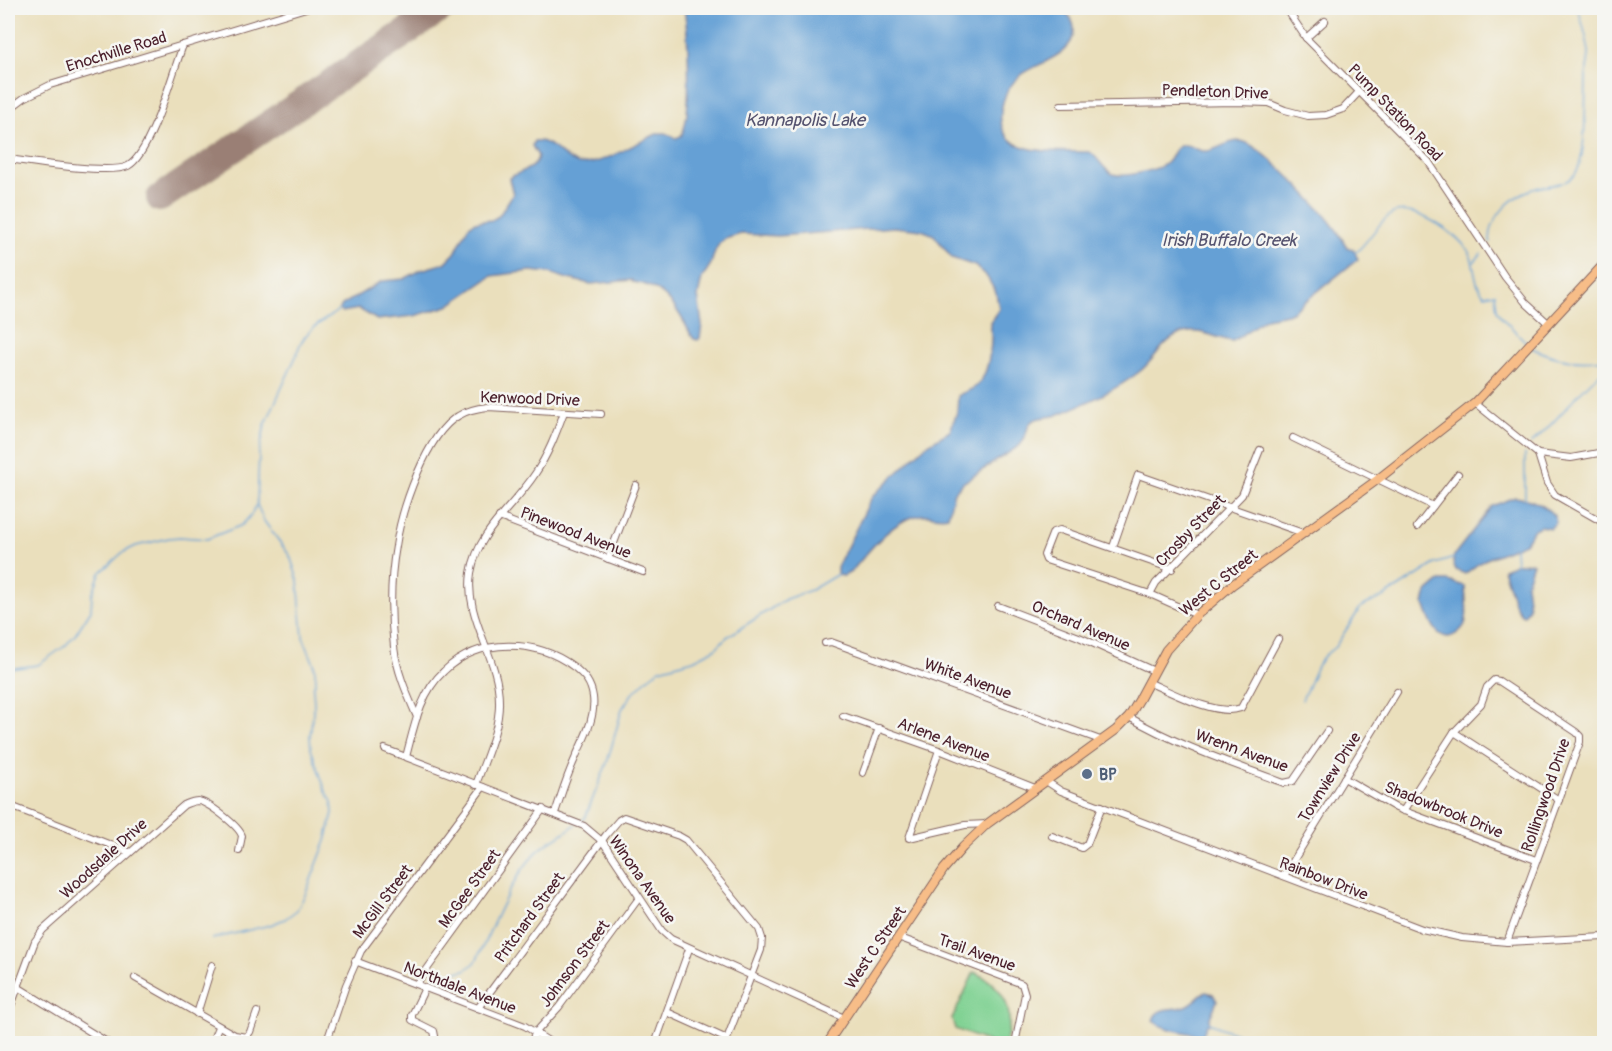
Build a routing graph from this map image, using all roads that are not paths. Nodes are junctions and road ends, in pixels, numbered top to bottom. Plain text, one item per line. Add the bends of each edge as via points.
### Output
1 (306, 8) edge
2 (1286, 8) edge
3 (1325, 21) dead end
4 (1306, 38) junction
5 (183, 45) junction
6 (1358, 93) junction
7 (1062, 105) dead end
8 (8, 110) edge
9 (8, 159) edge
10 (1605, 264) edge
11 (1549, 324) junction
12 (1475, 403) junction
13 (564, 412) junction
14 (601, 414) dead end
15 (1293, 438) dead end
16 (1260, 450) dead end
17 (1605, 452) edge
18 (1539, 454) junction
19 (1458, 474) dead end
20 (1377, 480) junction
21 (636, 485) dead end
22 (1433, 506) junction
23 (1231, 508) junction
24 (499, 517) junction
25 (1605, 523) edge
26 (1417, 527) dead end
27 (1303, 533) junction
28 (1113, 548) junction
29 (608, 559) junction
30 (1172, 569) junction
31 (643, 572) dead end
32 (1150, 594) junction
33 (998, 606) dead end
34 (1197, 615) junction
35 (1278, 639) dead end
36 (825, 643) dead end
37 (486, 647) junction
38 (1154, 671) junction
39 (1148, 682) junction
40 (1397, 692) dead end
41 (843, 716) dead end
42 (417, 717) junction
43 (1129, 717) junction
44 (879, 728) junction
45 (1327, 731) dead end
46 (1454, 732) junction
47 (1102, 741) junction
48 (385, 749) dead end
49 (939, 750) junction
50 (406, 757) junction
51 (863, 773) dead end
52 (1344, 778) junction
53 (1046, 781) junction
54 (480, 786) junction
55 (1035, 788) junction
56 (1559, 800) junction
57 (8, 805) edge
58 (1102, 806) junction
59 (543, 809) junction
60 (1403, 811) junction
61 (555, 813) junction
62 (987, 824) junction
63 (1052, 837) dead end
64 (603, 842) junction
65 (239, 851) dead end
66 (129, 852) junction
67 (1536, 860) junction
68 (1284, 876) junction
69 (639, 898) junction
70 (898, 937) junction
71 (1605, 937) edge
72 (1507, 942) junction
73 (690, 949) junction
74 (355, 961) junction
75 (212, 965) dead end
76 (750, 976) junction
77 (135, 978) dead end
78 (8, 981) edge
79 (417, 983) junction
80 (17, 986) junction
81 (425, 988) junction
82 (478, 1008) junction
83 (257, 1012) dead end
84 (667, 1012) junction
85 (8, 1014) edge
86 (197, 1014) junction
87 (844, 1018) junction
88 (218, 1027) junction
89 (536, 1032) junction
90 (726, 1041) edge
91 (110, 1044) edge
92 (211, 1044) edge
93 (326, 1044) edge
94 (433, 1044) edge
95 (530, 1044) edge
96 (553, 1044) edge
97 (655, 1044) edge
98 (827, 1044) edge
99 (1015, 1044) edge

1 - 5 street, Enochville Road
2 - 4 street, Pump Station Road
3 - 4 street
4 - 6 street, Pump Station Road
5 - 8 street, Enochville Road via 50,85
5 - 9 street via 154,127 141,154 127,167 72,167
6 - 7 street, Pendleton Drive via 1342,109 1308,116 1268,103
6 - 11 street, Pump Station Road via 1428,161 1505,277
10 - 11 main road, West C Street
11 - 12 main road, West C Street
12 - 18 street
12 - 20 main road, West C Street
13 - 14 street, Kenwood Drive
13 - 24 street, McGill Street via 534,476
13 - 42 street, Kenwood Drive via 476,408 446,426 423,460 396,544 392,594 398,667
15 - 20 street
16 - 23 street, Crosby Street via 1242,495
17 - 18 street via 1571,458
18 - 25 street via 1547,483 1555,495
19 - 22 street
20 - 22 street
20 - 27 main road, West C Street
21 - 29 street
22 - 26 street
23 - 27 street
23 - 28 street via 1138,475
23 - 30 street, Crosby Street
24 - 29 street, Pinewood Avenue
24 - 37 street, McGill Street via 485,534 471,573 473,616
27 - 34 main road, West C Street
28 - 30 street
28 - 32 street via 1060,530 1053,532 1044,555 1046,560
29 - 31 street, Pinewood Avenue
30 - 32 street, Crosby Street
32 - 34 street
33 - 38 street, Orchard Avenue
34 - 38 main road, West C Street via 1166,650
35 - 39 street via 1241,708 1235,711 1202,704
36 - 47 street, White Avenue
37 - 42 street via 443,671 426,694
37 - 54 street, McGill Street via 500,700
37 - 61 street via 537,648 551,653 582,673 591,685 593,713
38 - 39 main road, West C Street
39 - 43 main road, West C Street
40 - 52 street, Townview Drive
41 - 44 street, Arlene Avenue
42 - 50 street
43 - 45 street, Wrenn Avenue via 1170,738 1284,783 1293,781
43 - 47 main road, West C Street
44 - 49 street, Arlene Avenue
44 - 51 street
46 - 56 street
46 - 56 street, Rollingwood Drive via 1476,710 1487,687 1494,680 1499,681 1580,736
46 - 60 street, Rollingwood Drive
47 - 53 main road, West C Street
48 - 50 street, Winona Avenue
49 - 55 street, Arlene Avenue
49 - 62 street via 909,838
50 - 54 street, Winona Avenue
52 - 60 street, Shadowbrook Drive
52 - 68 street, Townview Drive
53 - 55 main road, West C Street
53 - 58 street, Rainbow Drive
54 - 59 street, Winona Avenue
54 - 74 street, McGill Street
55 - 62 main road, West C Street
56 - 67 street, Rollingwood Drive
57 - 66 street
58 - 63 street via 1082,848
58 - 68 street, Rainbow Drive
59 - 61 street, Winona Avenue
59 - 79 street, McGee Street
60 - 67 street, Shadowbrook Drive
61 - 64 street, Winona Avenue via 585,826
62 - 70 main road, West C Street via 944,869
64 - 69 street, Winona Avenue
64 - 76 street, Pritchard Street via 624,817 686,840 759,929 760,950
64 - 82 street, Pritchard Street
65 - 66 street, Woodsdale Drive via 242,836 237,827 208,805 196,801 184,805
66 - 80 street, Woodsdale Drive via 43,930
67 - 72 street, Rollingwood Drive
68 - 72 street, Rainbow Drive via 1422,929
69 - 73 street, Winona Avenue via 670,939
69 - 89 street, Johnson Street
70 - 87 main road, West C Street
70 - 99 street, Trail Avenue via 1022,984 1025,994
71 - 72 street, Rainbow Drive
73 - 76 street, Winona Avenue
73 - 84 street
74 - 79 street, Northdale Avenue
74 - 93 street, McGill Street
75 - 86 street
76 - 87 street, Winona Avenue
76 - 90 street
77 - 86 street
78 - 80 street
79 - 81 street, Northdale Avenue
80 - 85 street, Woodsdale Drive
80 - 91 street
81 - 82 street, Northdale Avenue
81 - 94 street via 412,1020 434,1031
82 - 89 street, Northdale Avenue
83 - 88 street via 246,1037
84 - 90 street
84 - 97 street
86 - 88 street
87 - 98 main road, West C Street
88 - 92 street
89 - 95 street, Johnson Street
89 - 96 street, Northdale Avenue

